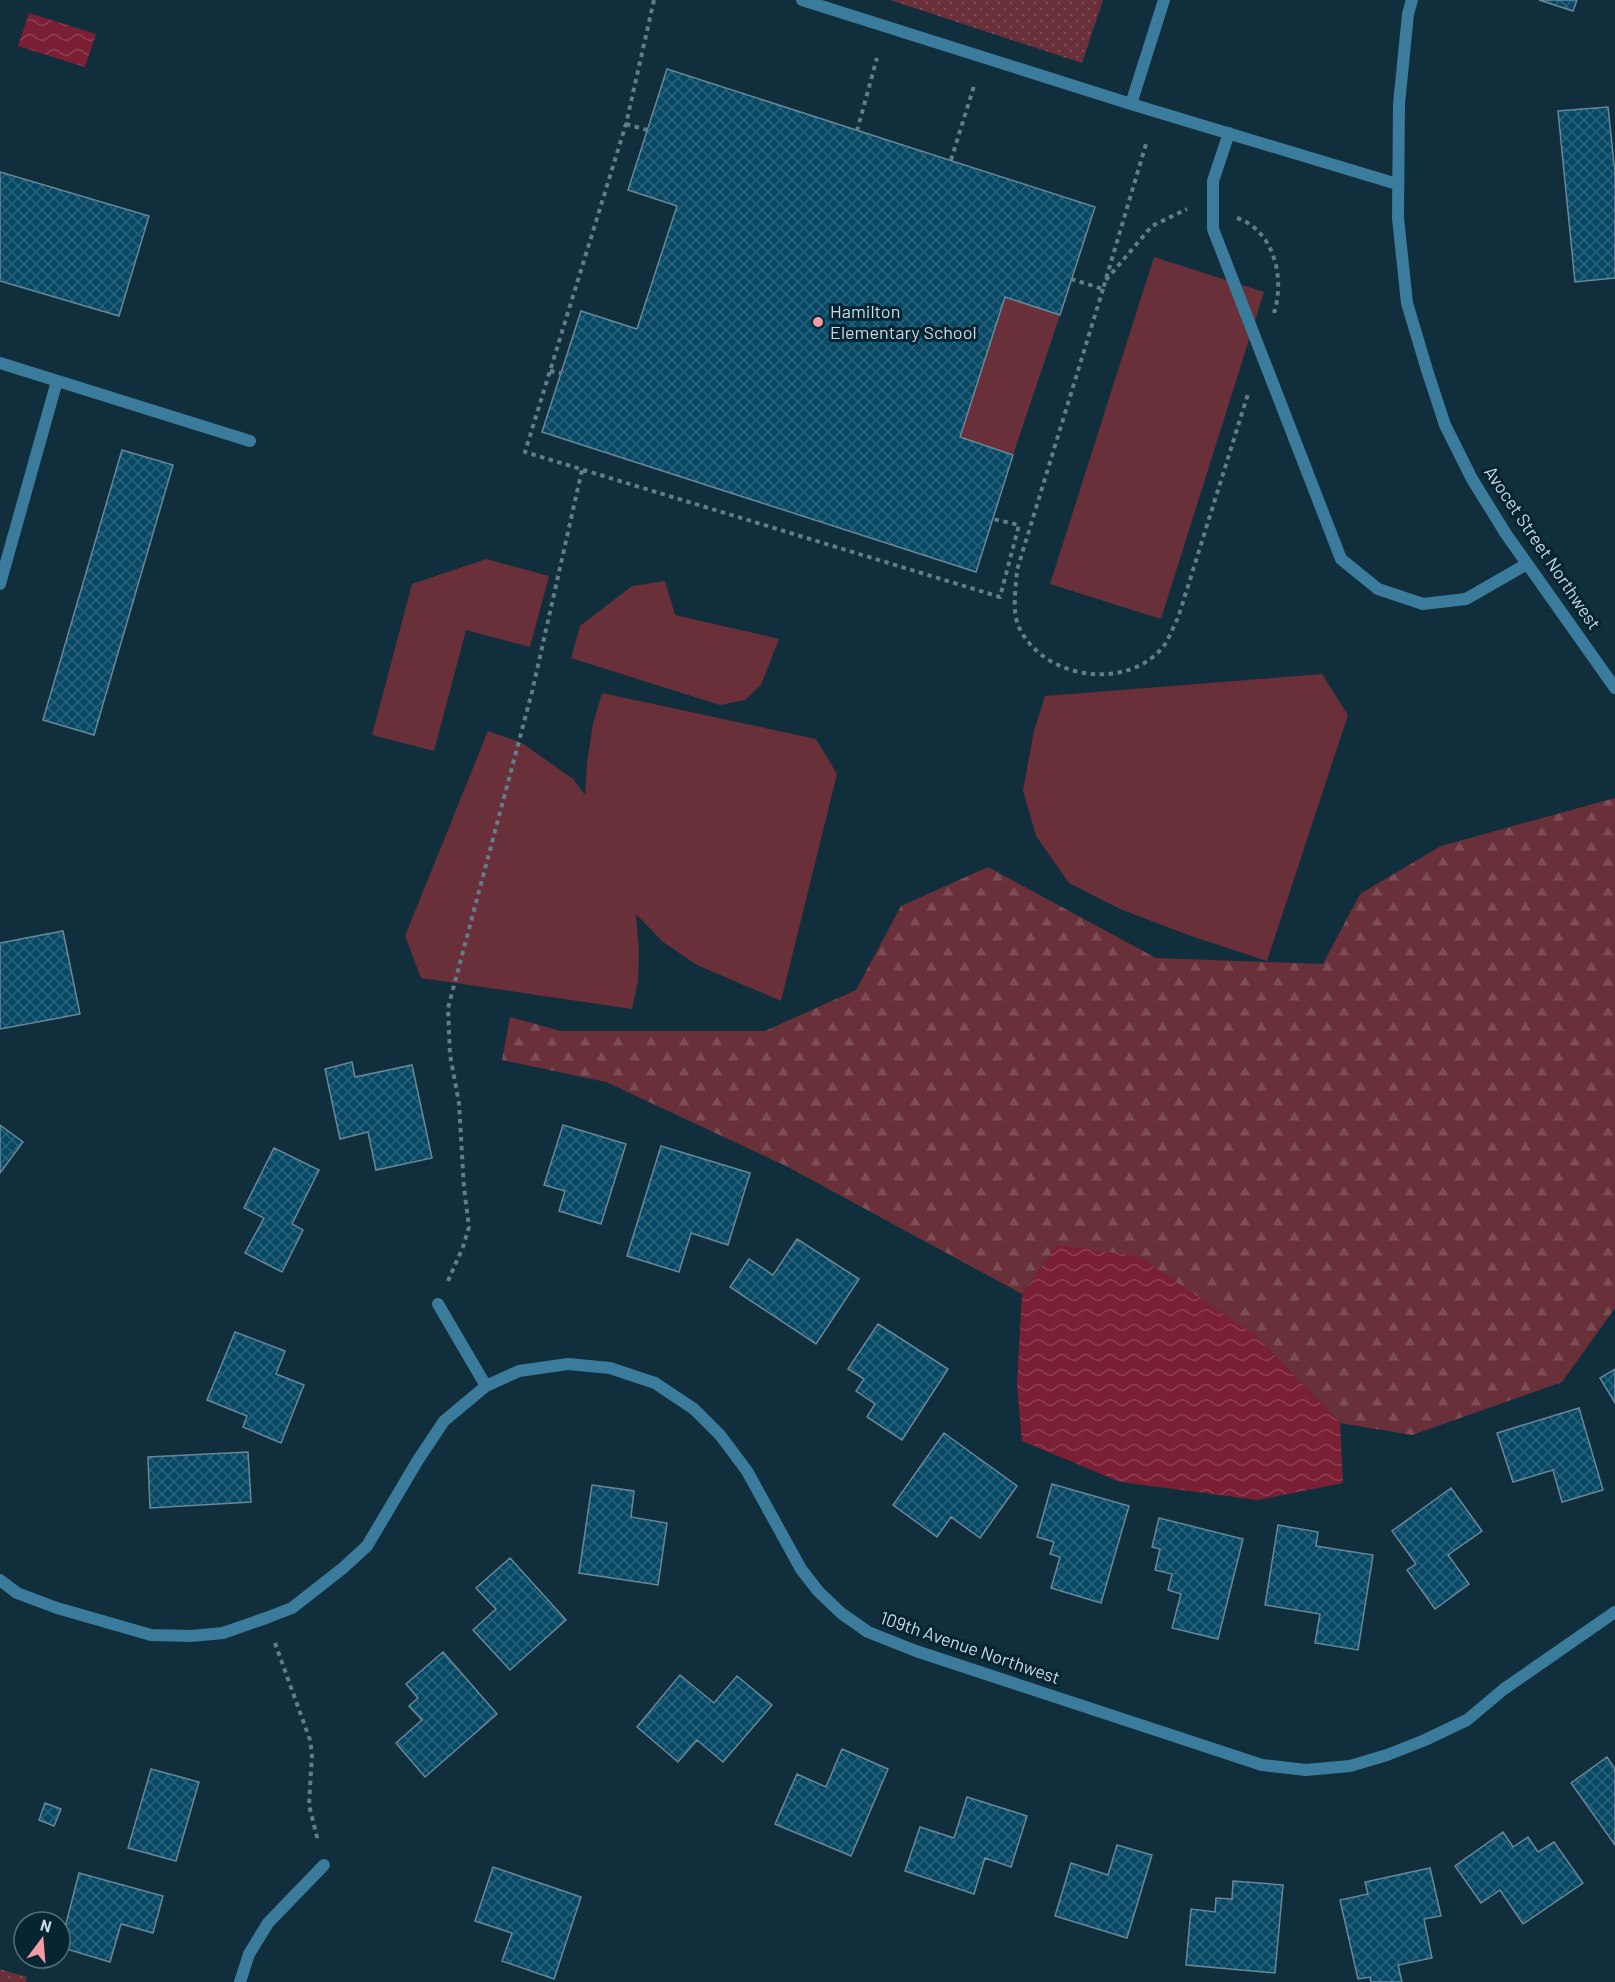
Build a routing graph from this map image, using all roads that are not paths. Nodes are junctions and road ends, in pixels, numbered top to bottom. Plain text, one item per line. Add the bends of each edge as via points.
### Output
1 (802, 0) edge
2 (1164, 0) edge
3 (1412, 0) edge
4 (1131, 104) junction
5 (1228, 133) junction
6 (1397, 184) junction
7 (0, 363) edge
8 (57, 381) junction
9 (250, 441) dead end
10 (1527, 564) junction
11 (0, 584) edge
12 (1615, 688) edge
13 (438, 1304) road end
14 (486, 1386) junction
15 (0, 1580) edge
16 (1615, 1612) edge
17 (324, 1865) road end
18 (240, 1982) edge

1 - 4 street
2 - 4 street
3 - 6 street, Avocet Street Northwest via 1398,104
4 - 5 street
5 - 6 street
5 - 10 street via 1213,181 1213,229 1341,560 1378,590 1423,604 1466,599
6 - 10 street, Avocet Street Northwest via 1407,303 1445,424 1478,488
7 - 8 street
8 - 9 street
8 - 11 street
10 - 12 street, Avocet Street Northwest
13 - 14 street
14 - 15 street, 109th Avenue Northwest via 444,1421 367,1546 292,1608 224,1633 151,1635 57,1608 17,1593
14 - 16 street, 109th Avenue Northwest via 519,1371 568,1364 610,1368 655,1383 694,1409 720,1435 747,1471 801,1569 841,1613 868,1632 1262,1765 1306,1770 1350,1766 1425,1740 1467,1720 1504,1689
17 - 18 street via 268,1923 249,1954

